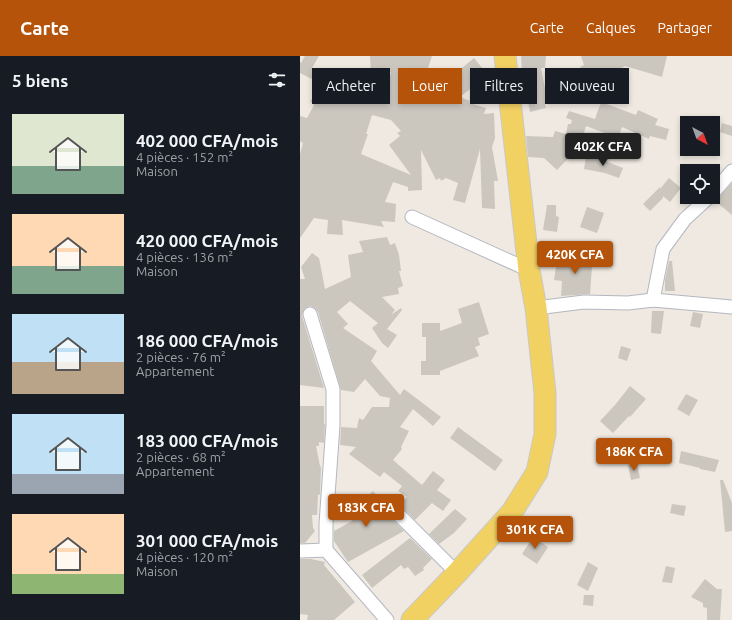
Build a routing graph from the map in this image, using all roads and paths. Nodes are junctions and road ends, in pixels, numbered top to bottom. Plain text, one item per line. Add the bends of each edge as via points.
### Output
1 (505, 56) edge
2 (732, 171) edge
3 (720, 185) edge
4 (701, 204) edge
5 (412, 217) dead end
6 (529, 270) junction
7 (653, 300) junction
8 (732, 307) edge
9 (536, 308) junction
10 (310, 314) dead end
11 (394, 510) dead end
12 (326, 550) junction
13 (300, 551) edge
14 (457, 573) junction
15 (387, 620) edge
16 (412, 620) edge

1 - 6 main road
2 - 3 street
4 - 7 street via 685,219 663,249
5 - 6 street
6 - 9 main road
7 - 8 street
7 - 9 street via 628,303 584,302
9 - 14 main road via 546,393 545,434 537,472 512,512
10 - 12 street via 333,389
11 - 14 street
12 - 13 street
12 - 15 street
14 - 16 main road

